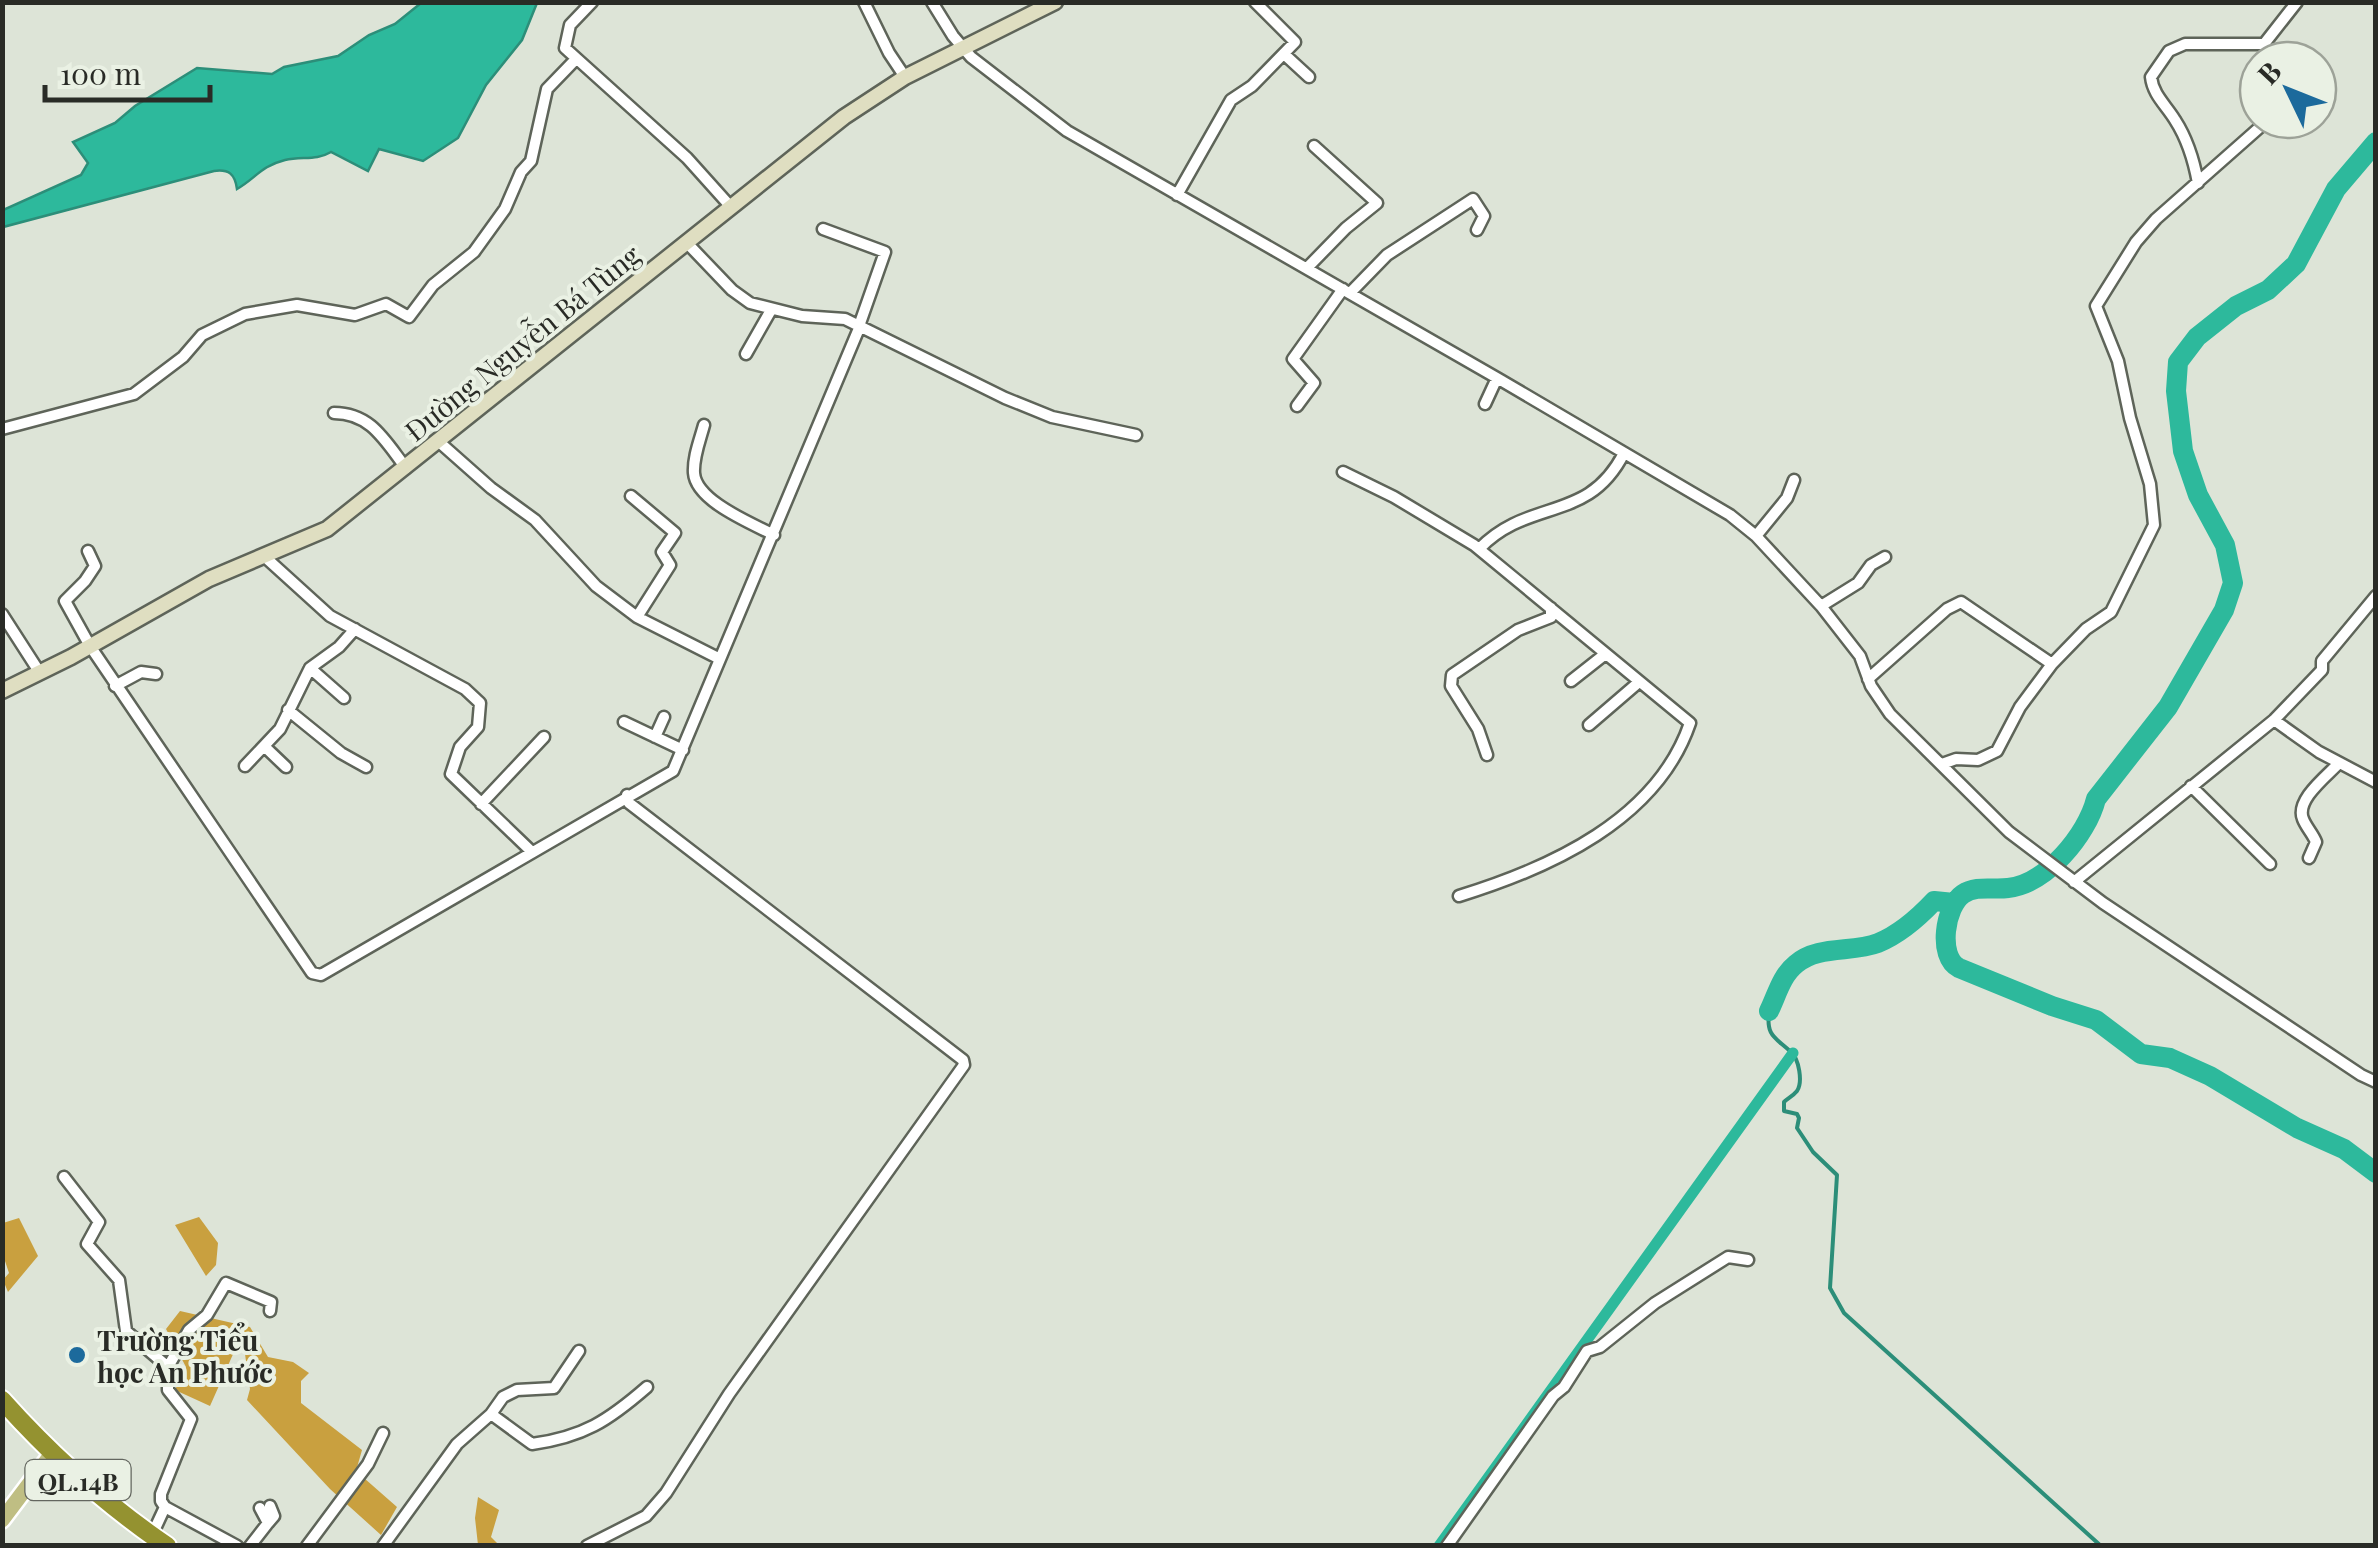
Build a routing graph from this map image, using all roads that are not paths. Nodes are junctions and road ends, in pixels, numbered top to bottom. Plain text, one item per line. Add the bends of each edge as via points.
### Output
1 (592, 2) edge
2 (864, 2) edge
3 (932, 2) edge
4 (1055, 2) edge
5 (1255, 2) edge
6 (2297, 2) edge
7 (2267, 40) edge
8 (2238, 44) edge
9 (961, 47) junction
10 (1284, 54) junction
11 (576, 59) junction
12 (905, 77) junction
13 (1309, 77) dead end
14 (2246, 140) edge
15 (1314, 146) dead end
16 (2198, 184) junction
17 (1176, 195) junction
18 (731, 207) junction
19 (823, 228) dead end
20 (1477, 230) dead end
21 (687, 243) junction
22 (1307, 268) junction
23 (1346, 291) junction
24 (771, 310) junction
25 (860, 326) junction
26 (746, 354) dead end
27 (1497, 378) junction
28 (1485, 404) dead end
29 (1297, 406) dead end
30 (334, 413) dead end
31 (704, 425) dead end
32 (2, 429) edge
33 (1136, 435) dead end
34 (438, 441) junction
35 (1624, 453) junction
36 (406, 468) junction
37 (1343, 472) dead end
38 (1794, 480) dead end
39 (630, 496) dead end
40 (774, 535) junction
41 (1756, 536) junction
42 (1479, 549) junction
43 (88, 551) dead end
44 (265, 556) junction
45 (1885, 558) dead end
46 (2376, 596) edge
47 (1820, 606) junction
48 (1550, 608) junction
49 (2, 614) edge
50 (637, 617) junction
51 (355, 628) junction
52 (90, 646) junction
53 (1604, 654) junction
54 (720, 659) junction
55 (2052, 664) junction
56 (310, 668) junction
57 (40, 673) junction
58 (156, 674) dead end
59 (1868, 679) junction
60 (1571, 681) dead end
61 (1639, 682) junction
62 (115, 686) junction
63 (2, 692) edge
64 (344, 698) dead end
65 (288, 710) junction
66 (664, 717) dead end
67 (2274, 720) junction
68 (624, 722) dead end
69 (1588, 725) dead end
70 (544, 738) dead end
71 (655, 738) junction
72 (264, 746) junction
73 (683, 750) junction
74 (1487, 754) dead end
75 (2339, 763) junction
76 (1942, 764) junction
77 (245, 766) dead end
78 (286, 768) dead end
79 (366, 768) dead end
80 (2376, 782) edge
81 (2191, 786) junction
82 (627, 796) junction
83 (482, 804) junction
84 (532, 852) junction
85 (2309, 858) dead end
86 (2270, 864) dead end
87 (2069, 878) junction
88 (1459, 896) dead end
89 (2376, 1082) edge
90 (64, 1177) dead end
91 (1748, 1260) dead end
92 (270, 1311) dead end
93 (579, 1350) dead end
94 (168, 1367) junction
95 (646, 1387) dead end
96 (2, 1400) edge
97 (491, 1414) junction
98 (383, 1433) dead end
99 (51, 1455) junction
100 (165, 1507) junction
101 (265, 1507) dead end
102 (2, 1520) edge
103 (159, 1540) edge
104 (237, 1546) edge
105 (250, 1546) edge
106 (306, 1546) edge
107 (383, 1546) edge
108 (587, 1546) edge
109 (1447, 1546) edge

1 - 11 street via 565,38
2 - 12 street
3 - 9 street
4 - 9 main road, Đường Nguyễn Bá Tùng
5 - 10 street via 1295,42
6 - 7 street
8 - 16 street via 2185,44 2170,51 2150,77 2186,141
9 - 12 main road, Đường Nguyễn Bá Tùng
9 - 17 street via 1067,132
10 - 13 street
10 - 17 street via 1230,100
11 - 18 street via 688,158
11 - 32 street via 548,89 531,161 505,209 474,252 409,317 386,304 356,315 297,305 245,314 202,334 134,394
12 - 18 main road, Đường Nguyễn Bá Tùng
14 - 16 street
15 - 22 street via 1377,203
16 - 55 street via 2136,242 2096,306 2118,361 2154,525 2111,612
17 - 22 street
18 - 21 main road, Đường Nguyễn Bá Tùng
19 - 25 street via 886,252
20 - 23 street via 1484,216 1474,199 1387,254
21 - 24 street via 732,290
21 - 34 main road, Đường Nguyễn Bá Tùng
22 - 23 street
23 - 27 street
23 - 29 street via 1293,359 1314,383
24 - 25 street
24 - 26 street
25 - 33 street via 1052,418
25 - 40 street
27 - 28 street
27 - 35 street
30 - 36 street via 364,420
31 - 40 street via 694,466 698,487
34 - 36 main road, Đường Nguyễn Bá Tùng
34 - 50 street via 536,520 588,579
35 - 41 street
35 - 42 street via 1590,496 1512,522
36 - 44 main road, Đường Nguyễn Bá Tùng via 327,529
37 - 42 street
38 - 41 street
39 - 50 street via 675,533 662,552 670,565
40 - 54 street
41 - 47 street
42 - 48 street
43 - 52 street via 96,566 65,601
44 - 51 street via 318,607
44 - 52 main road, Đường Nguyễn Bá Tùng via 167,600
45 - 47 street
46 - 67 street via 2322,661 2322,670
47 - 59 street via 1860,656
48 - 53 street
48 - 74 street via 1551,617 1518,630 1452,675 1450,686
49 - 57 street
50 - 54 street
51 - 56 street
51 - 83 street via 480,703 478,727 460,747 451,774
52 - 57 main road, Đường Nguyễn Bá Tùng
52 - 62 street
53 - 60 street
53 - 61 street
54 - 73 street
55 - 59 street via 1958,602
55 - 76 street via 1997,751
56 - 64 street
56 - 65 street
57 - 63 main road, Đường Nguyễn Bá Tùng
58 - 62 street via 141,672
59 - 76 street via 1890,714
61 - 69 street
61 - 88 street via 1690,723 1661,780 1604,832 1530,872
62 - 84 street via 316,976
65 - 72 street
65 - 79 street
66 - 71 street
67 - 75 street
67 - 81 street
68 - 71 street
70 - 83 street
71 - 73 street
72 - 77 street
72 - 78 street
73 - 82 street via 674,771
75 - 80 street
75 - 85 street via 2301,809 2316,842
76 - 87 street via 2009,832
81 - 86 street
81 - 87 street
82 - 84 street
82 - 108 street via 964,1065 729,1394 666,1494 646,1516
83 - 84 street
87 - 89 street
90 - 94 street via 99,1222 88,1244 119,1280 126,1331
91 - 109 street via 1728,1257 1587,1351
92 - 94 street via 271,1302 226,1282
93 - 97 street via 554,1388 511,1392
94 - 100 street via 168,1390 191,1418 162,1494
95 - 97 street via 586,1432 559,1440 532,1444
96 - 99 highway, QL.14B
97 - 107 street via 457,1444
98 - 106 street
99 - 102 main road
99 - 103 highway, QL.14B
100 - 103 street
100 - 104 street
101 - 105 street via 274,1516

